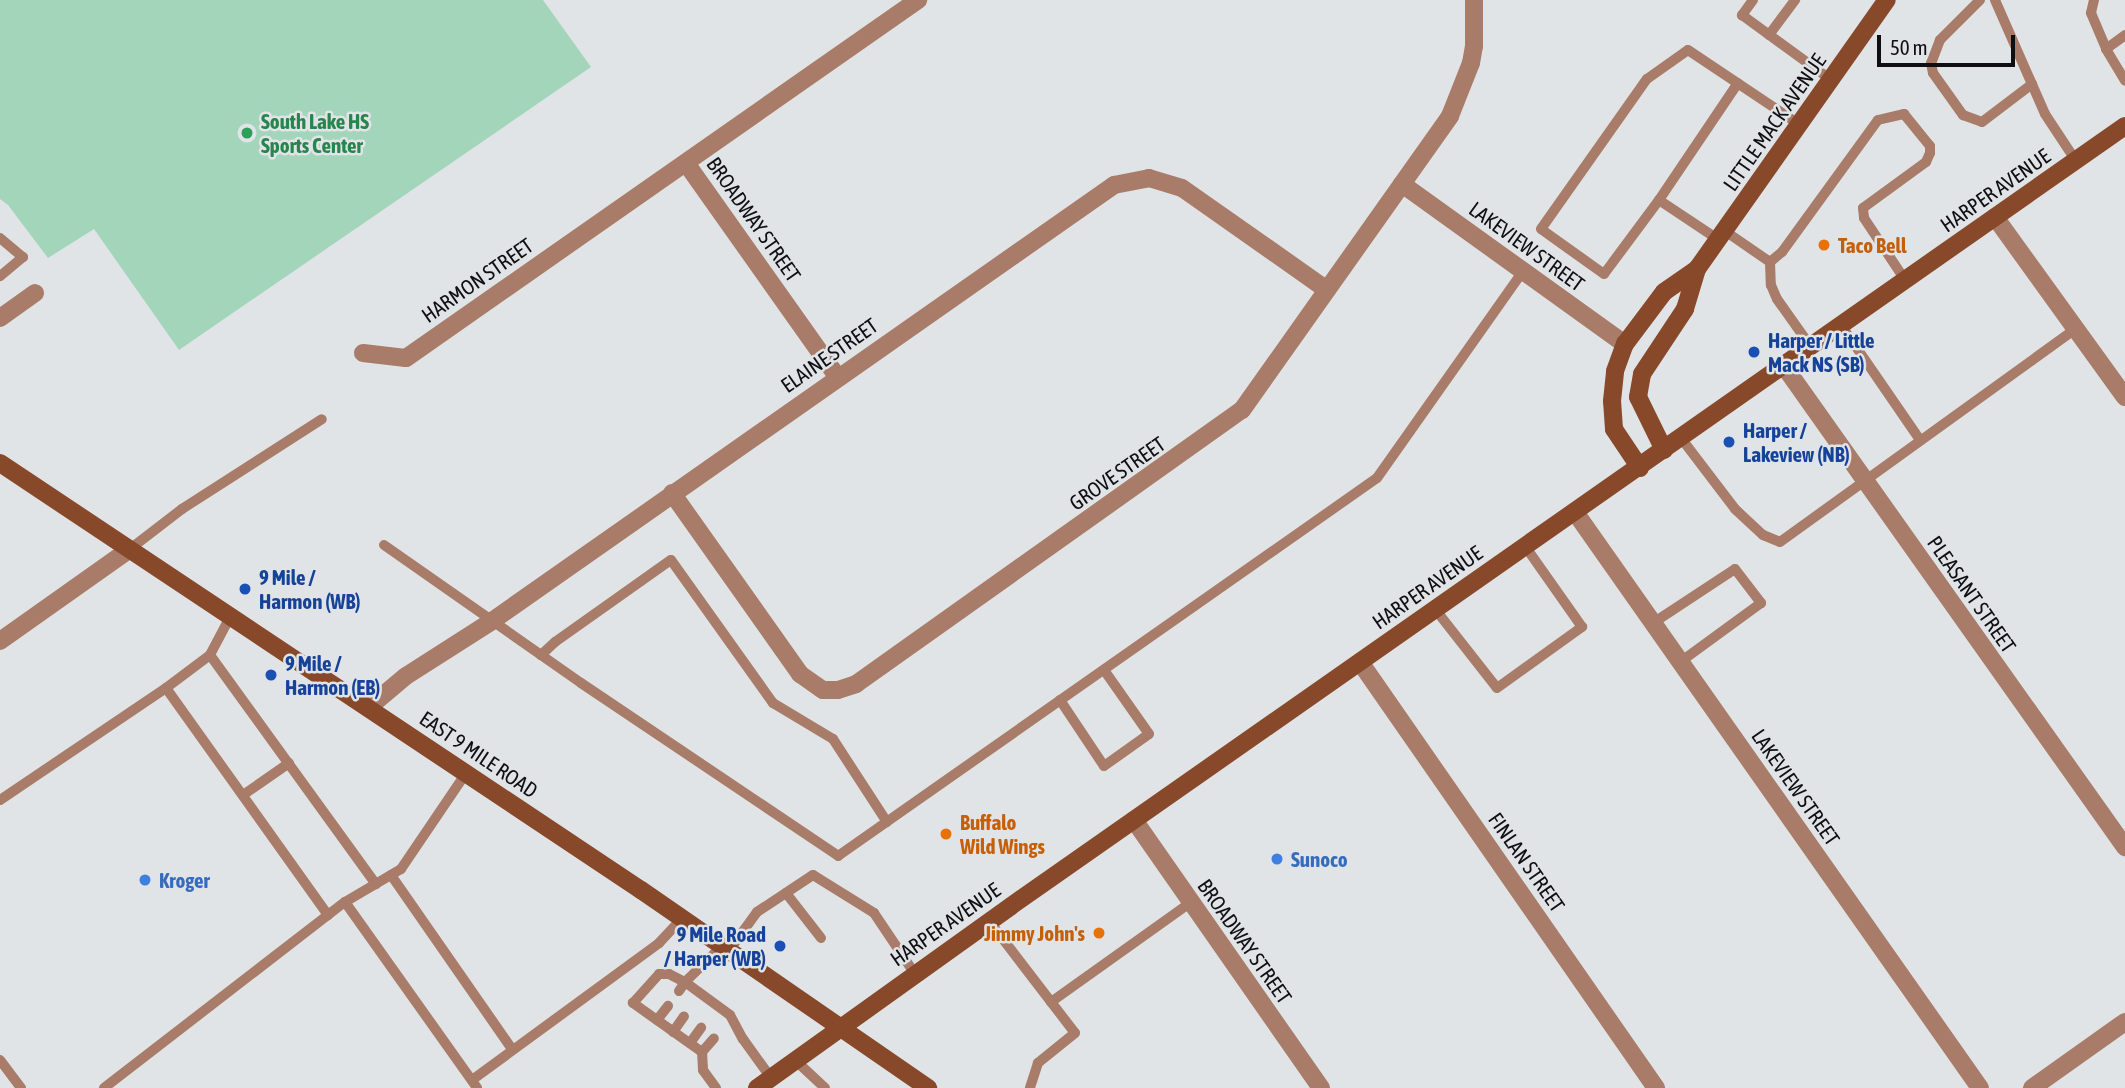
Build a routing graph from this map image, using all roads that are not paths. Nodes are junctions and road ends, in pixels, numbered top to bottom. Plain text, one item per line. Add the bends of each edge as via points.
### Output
1 (918, 0) edge
2 (1474, 0) edge
3 (1753, 0) edge
4 (1795, 0) edge
5 (1887, 0) edge
6 (1980, 0) edge
7 (1996, 0) edge
8 (2094, 0) edge
9 (1769, 35) junction
10 (2125, 35) edge
11 (2106, 49) junction
12 (1831, 80) junction
13 (2125, 81) edge
14 (1738, 83) junction
15 (2032, 83) junction
16 (1800, 125) junction
17 (2125, 126) edge
18 (2076, 161) junction
19 (687, 163) junction
20 (1402, 184) junction
21 (1659, 200) junction
22 (610, 216) joint
23 (1995, 217) junction
24 (1722, 236) junction
25 (0, 238) edge
26 (1770, 262) junction
27 (1697, 269) junction
28 (1523, 271) junction
29 (0, 276) edge
30 (1905, 280) junction
31 (1327, 289) junction
32 (35, 293) dead end
33 (0, 318) edge
34 (1841, 325) junction
35 (2077, 328) junction
36 (1625, 344) junction
37 (1811, 347) junction
38 (363, 353) dead end
39 (1784, 366) junction
40 (837, 376) junction
41 (2125, 397) edge
42 (322, 419) dead end
43 (1681, 438) junction
44 (1920, 440) junction
45 (1664, 450) junction
46 (0, 463) edge
47 (1640, 468) junction
48 (1863, 481) junction
49 (672, 493) junction
50 (1575, 512) junction
51 (384, 545) dead end
52 (1525, 546) junction
53 (130, 549) junction
54 (1435, 609) junction
55 (230, 617) junction
56 (492, 621) junction
57 (1653, 623) junction
58 (0, 641) edge
59 (210, 655) junction
60 (541, 655) junction
61 (1360, 662) junction
62 (1680, 662) junction
63 (1104, 670) junction
64 (166, 688) junction
65 (1060, 701) junction
66 (369, 707) junction
67 (289, 763) junction
68 (466, 773) junction
69 (243, 795) junction
70 (0, 800) edge
71 (1133, 820) junction
72 (887, 822) junction
73 (2125, 847) edge
74 (391, 875) junction
75 (376, 884) junction
76 (786, 893) junction
77 (345, 902) junction
78 (1190, 904) junction
79 (328, 915) junction
80 (681, 919) junction
81 (989, 921) junction
82 (821, 938) dead end
83 (724, 950) junction
84 (915, 974) junction
85 (682, 986) junction
86 (1051, 1002) junction
87 (668, 1006) dead end
88 (684, 1016) dead end
89 (657, 1020) junction
90 (2125, 1022) edge
91 (701, 1028) dead end
92 (840, 1028) junction
93 (673, 1031) junction
94 (713, 1038) dead end
95 (690, 1043) junction
96 (512, 1049) junction
97 (702, 1052) junction
98 (0, 1060) edge
99 (795, 1060) junction
100 (764, 1083) edge
101 (475, 1084) edge
102 (924, 1087) edge
103 (21, 1088) edge
104 (104, 1088) edge
105 (716, 1088) edge
106 (825, 1088) edge
107 (1030, 1088) edge
108 (1321, 1088) edge
109 (1656, 1088) edge
110 (1979, 1088) edge
111 (2032, 1088) edge

1 - 19 street
2 - 20 street, GROVE STREET via 1474,46 1466,81 1450,116
3 - 9 lane via 1742,15
4 - 9 lane
5 - 12 main road, LITTLE MACK AVENUE
6 - 15 lane via 1940,40 1931,63 1933,73 1963,115 1982,122
7 - 15 lane
8 - 11 lane via 2091,13
9 - 12 lane
10 - 11 lane
11 - 13 lane
12 - 16 main road, LITTLE MACK AVENUE
14 - 16 lane
14 - 21 lane
14 - 21 lane via 1688,50 1647,79 1541,229 1604,274
15 - 18 lane via 2045,114
16 - 24 main road, LITTLE MACK AVENUE
17 - 18 main road, HARPER AVENUE
18 - 23 main road, HARPER AVENUE
19 - 22 street, BROADWAY STREET
19 - 40 street, BROADWAY STREET
20 - 28 street, LAKEVIEW STREET
20 - 31 street, GROVE STREET
21 - 24 lane
22 - 38 street, HARMON STREET via 406,358
23 - 30 main road, HARPER AVENUE
23 - 35 street
24 - 26 lane
24 - 27 main road, LITTLE MACK AVENUE
25 - 29 lane via 23,257
26 - 30 lane via 1878,120 1904,114 1930,146 1930,153 1926,162 1868,202 1864,218
26 - 37 lane via 1777,299
27 - 36 main road, LITTLE MACK AVENUE via 1664,292
27 - 45 main road, LITTLE MACK AVENUE via 1685,309 1657,348 1639,385 1643,412
28 - 36 street, LAKEVIEW STREET
28 - 63 lane via 1377,478
30 - 34 main road, HARPER AVENUE
31 - 40 street, ELAINE STREET via 1182,188 1162,180 1136,179 1097,196
31 - 49 street, GROVE STREET via 1234,419 847,688 822,690 800,674
32 - 33 street
34 - 37 main road, HARPER AVENUE
34 - 44 lane
35 - 41 street
35 - 44 lane
36 - 47 main road, LITTLE MACK AVENUE via 1612,384 1614,429
37 - 39 main road, HARPER AVENUE
39 - 43 main road, HARPER AVENUE
39 - 48 street, PLEASANT STREET
40 - 49 street, ELAINE STREET
42 - 53 lane via 182,509
43 - 45 main road, HARPER AVENUE
43 - 48 lane via 1734,509 1763,535 1780,542
44 - 48 lane
45 - 47 main road, HARPER AVENUE
46 - 53 main road, EAST 9 MILE ROAD
47 - 50 main road, HARPER AVENUE
48 - 73 street, PLEASANT STREET
49 - 56 street, ELAINE STREET
50 - 52 main road, HARPER AVENUE
50 - 57 street, LAKEVIEW STREET
51 - 56 lane
52 - 54 main road, HARPER AVENUE
52 - 54 lane via 1583,627 1497,688
53 - 55 main road, EAST 9 MILE ROAD
53 - 58 street
54 - 61 main road, HARPER AVENUE
55 - 59 lane
55 - 66 main road, EAST 9 MILE ROAD
56 - 60 lane
56 - 66 street, ELAINE STREET via 406,676
57 - 62 street, LAKEVIEW STREET
57 - 62 lane via 1735,569 1761,603
59 - 64 lane
59 - 67 lane
60 - 72 lane via 838,856
60 - 72 lane via 671,561 773,703 833,739
61 - 71 main road, HARPER AVENUE
61 - 109 street, FINLAN STREET
62 - 110 street, LAKEVIEW STREET
63 - 65 lane
63 - 65 lane via 1149,734 1127,750 1104,766
64 - 69 lane
64 - 70 lane
65 - 72 lane
66 - 68 main road, EAST 9 MILE ROAD
67 - 69 lane
67 - 75 lane
68 - 74 lane via 401,869
68 - 80 main road, EAST 9 MILE ROAD
69 - 79 lane
71 - 78 street, BROADWAY STREET
71 - 81 main road, HARPER AVENUE
74 - 75 lane
74 - 96 lane
75 - 77 lane
76 - 82 lane
76 - 83 lane via 757,912
76 - 84 lane via 813,875 864,906 874,913
77 - 79 lane
77 - 101 lane
78 - 86 lane
78 - 108 street, BROADWAY STREET
79 - 104 lane
80 - 83 main road, EAST 9 MILE ROAD
80 - 96 lane via 659,943
81 - 84 main road, HARPER AVENUE
81 - 86 lane
83 - 85 lane
83 - 92 main road, EAST 9 MILE ROAD
84 - 92 main road, HARPER AVENUE
85 - 89 lane via 669,974 659,974 633,1003
85 - 100 lane via 728,1018
86 - 107 lane via 1075,1033 1038,1062
87 - 89 lane
88 - 93 lane
89 - 93 lane
90 - 111 street
91 - 95 lane
92 - 99 main road, HARPER AVENUE
92 - 102 main road, EAST 9 MILE ROAD
93 - 95 lane
94 - 97 lane
95 - 97 lane
96 - 101 lane
97 - 105 lane via 703,1070
98 - 103 lane
99 - 100 main road, HARPER AVENUE
99 - 106 lane

